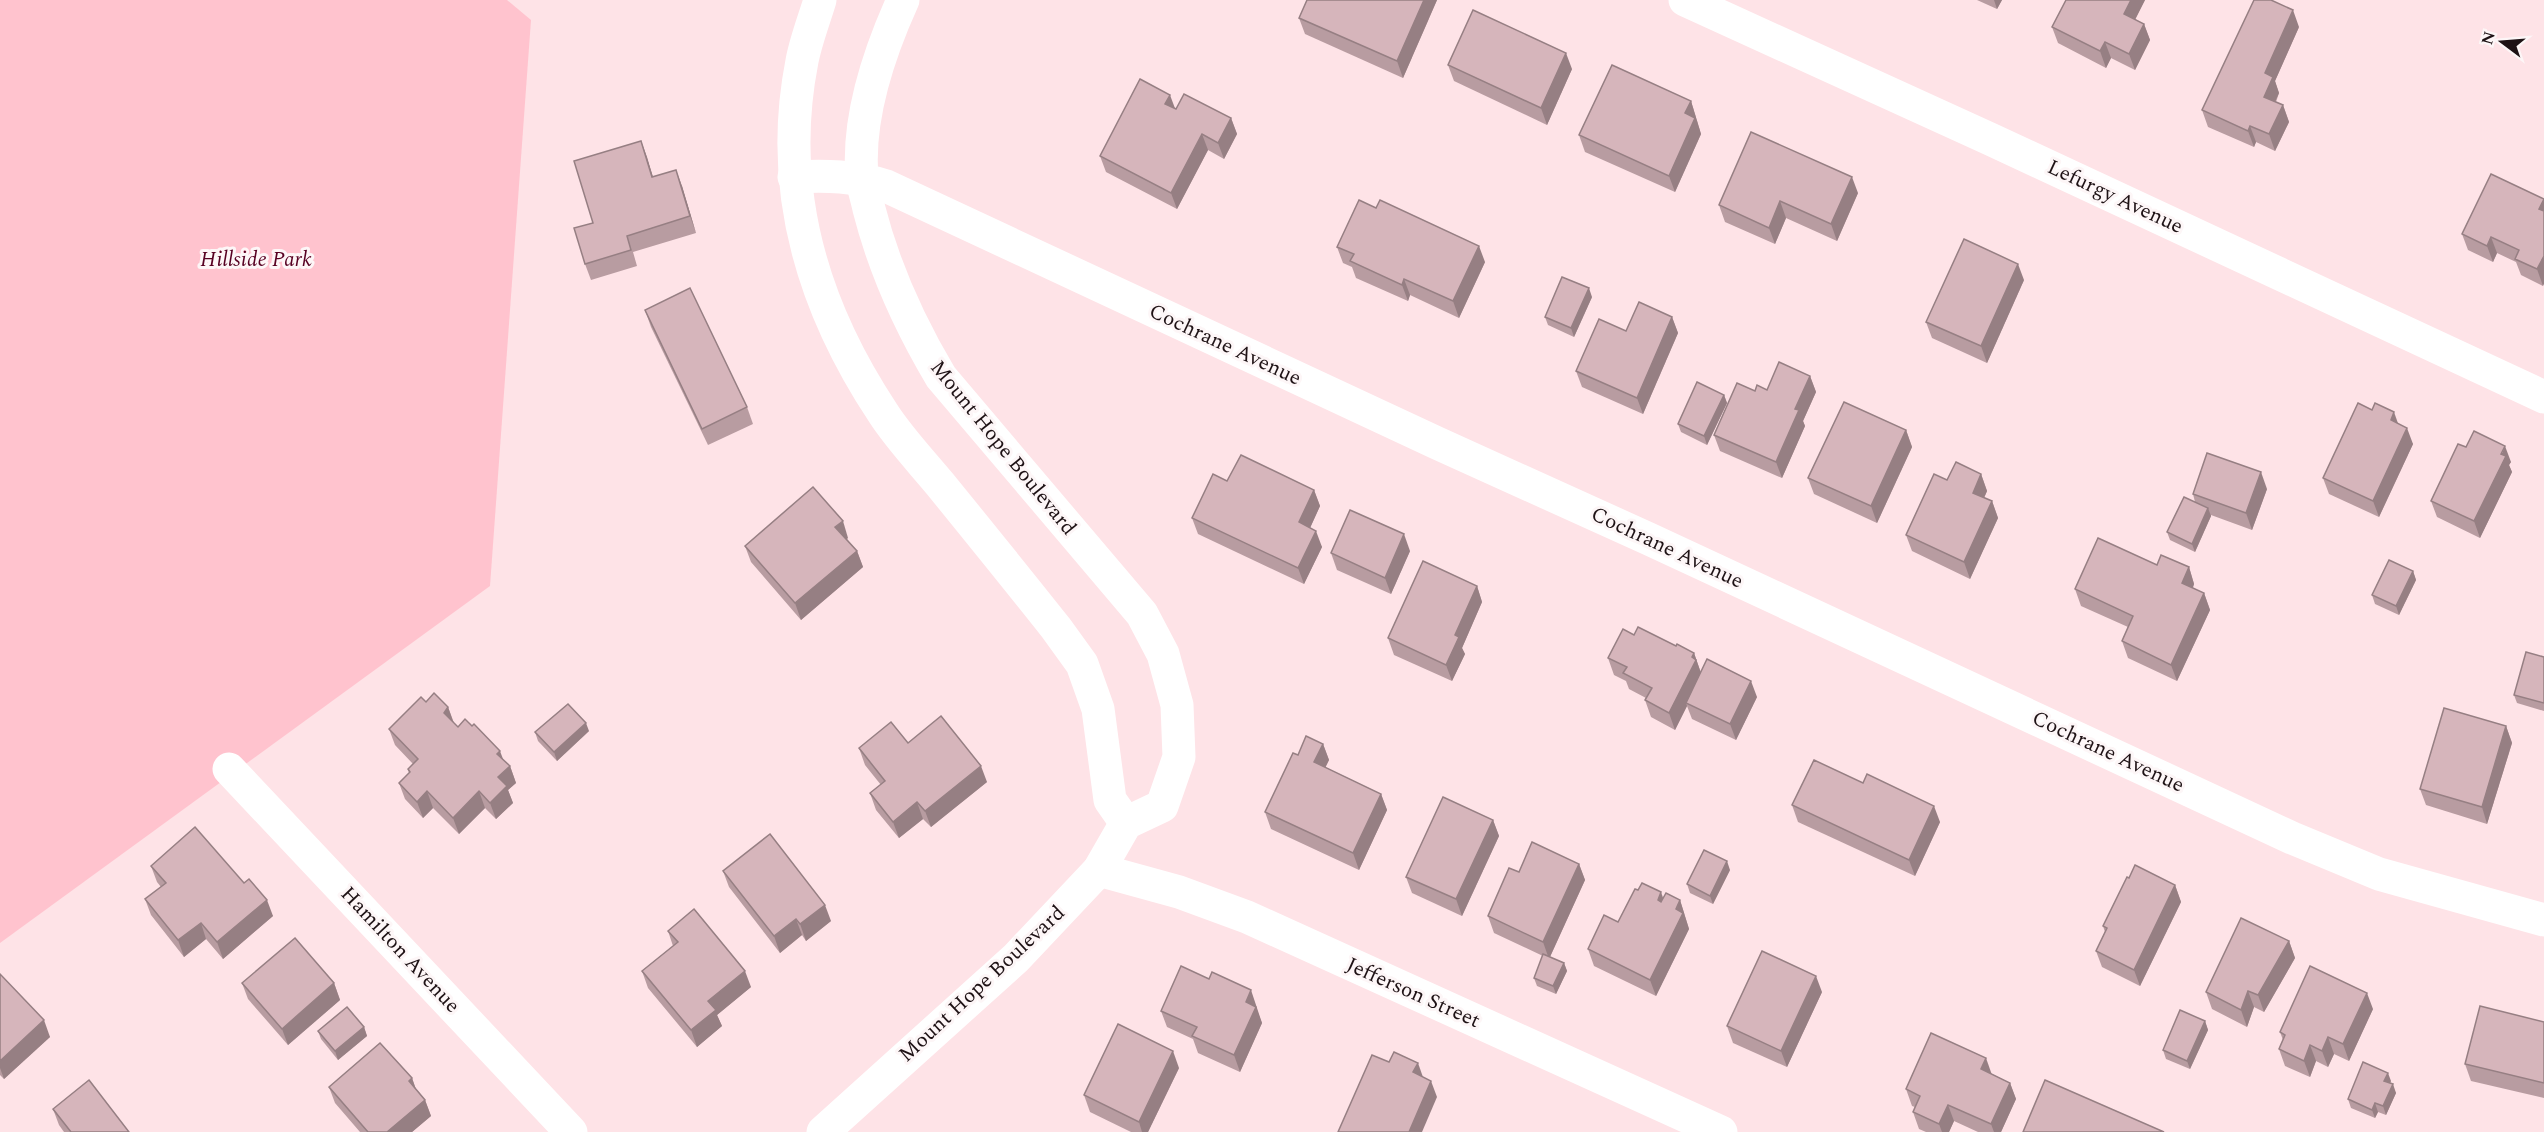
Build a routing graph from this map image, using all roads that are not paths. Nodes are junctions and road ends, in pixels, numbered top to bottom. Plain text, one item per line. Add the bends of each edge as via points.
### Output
1 (820, 0) edge
2 (903, 0) edge
3 (1685, 0) edge
4 (794, 177) junction
5 (862, 178) junction
6 (2544, 397) edge
7 (229, 769) dead end
8 (1126, 823) junction
9 (1099, 870) junction
10 (2544, 920) edge
11 (571, 1132) edge
12 (823, 1132) edge
13 (1721, 1132) edge

1 - 4 street via 802,59 795,110
2 - 5 street, Mount Hope Boulevard via 875,71 864,125
3 - 6 street, Lefurgy Avenue
4 - 5 street, Cochrane Avenue
4 - 8 street via 807,250 821,296 868,388 884,415 1082,664 1098,709 1110,800
5 - 8 street, Mount Hope Boulevard via 878,244 920,341 941,377 1142,614 1163,654 1177,705 1179,757 1162,806
5 - 10 street, Cochrane Avenue via 2292,838 2379,874
7 - 11 street, Hamilton Avenue
8 - 9 street, Mount Hope Boulevard
9 - 12 street, Mount Hope Boulevard via 1016,958
9 - 13 street, Jefferson Street via 1179,892 1247,917

